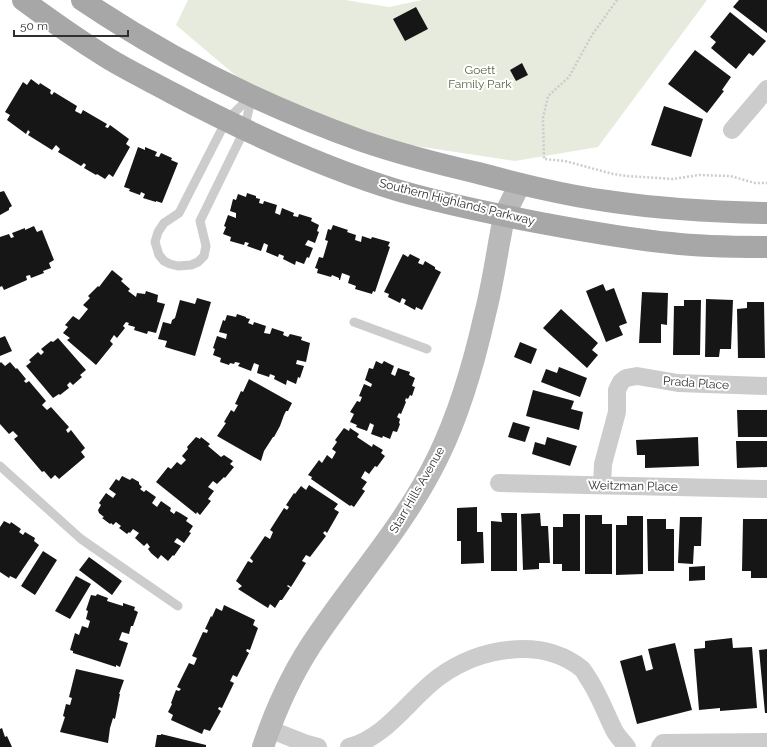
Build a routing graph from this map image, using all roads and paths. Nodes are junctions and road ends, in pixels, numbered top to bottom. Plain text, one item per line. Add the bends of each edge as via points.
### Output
1 (23, 0) edge
2 (82, 0) edge
3 (617, 0) edge
4 (767, 90) edge
5 (252, 95) junction
6 (235, 126) junction
7 (732, 130) dead end
8 (767, 183) edge
9 (520, 184) junction
10 (767, 214) edge
11 (505, 216) junction
12 (767, 247) edge
13 (354, 322) dead end
14 (427, 349) dead end
15 (767, 386) edge
16 (0, 466) edge
17 (499, 483) dead end
18 (602, 485) junction
19 (767, 489) edge
20 (178, 606) dead end
21 (266, 738) edge
22 (767, 742) edge
23 (318, 747) edge
24 (349, 747) edge
25 (627, 747) edge
26 (660, 747) edge

1 - 6 main road, Southern Highlands Parkway via 108,58
2 - 5 main road via 161,49
3 - 8 path via 592,35 569,77 548,96 543,118 544,159 565,161 627,176 673,179 730,176 755,183
4 - 7 street
5 - 6 lane
5 - 6 lane
5 - 9 main road via 363,141 417,158
6 - 6 lane via 179,213 164,223 158,232 155,242 159,255 170,264 191,264 204,256 206,246 200,221
6 - 11 main road, Southern Highlands Parkway via 354,176 401,191
9 - 10 main road via 605,201
9 - 11 street, Starr Hills Avenue
11 - 12 main road, Southern Highlands Parkway via 672,244
11 - 21 street, Starr Hills Avenue via 476,356 438,457 398,527 327,621 296,670
13 - 14 lane
15 - 18 street, Prada Place via 678,383 642,376 626,378 618,390 617,412 603,464
16 - 20 lane via 81,539
17 - 18 street, Weitzman Place
18 - 19 street, Weitzman Place
21 - 23 street
22 - 26 street via 663,744
24 - 25 street via 381,730 439,677 461,664 490,653 517,649 541,650 562,657 583,669 599,695 615,732

